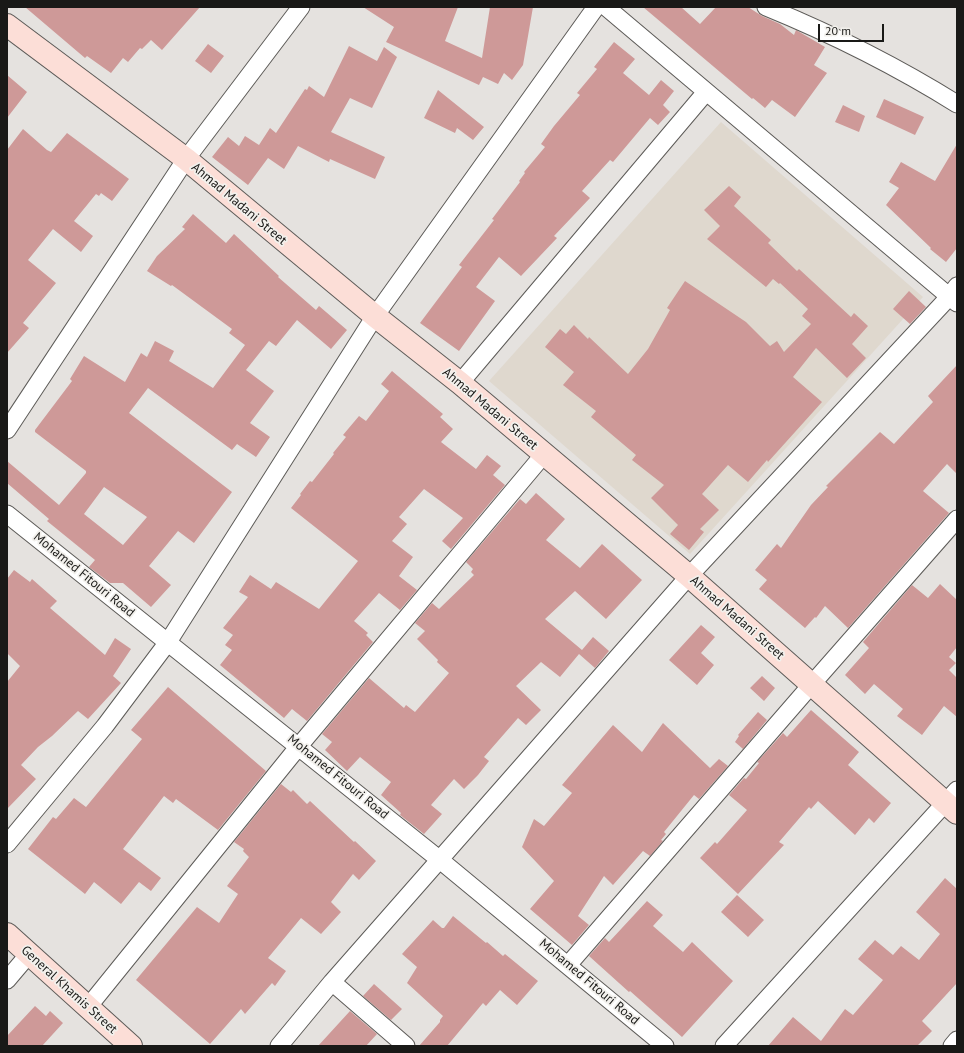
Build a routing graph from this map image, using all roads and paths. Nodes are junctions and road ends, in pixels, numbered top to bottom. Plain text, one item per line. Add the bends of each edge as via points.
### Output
1 (301, 7) edge
2 (596, 7) edge
3 (606, 7) edge
4 (766, 7) edge
5 (7, 25) edge
6 (706, 92) junction
7 (957, 104) edge
8 (186, 159) junction
9 (954, 295) edge
10 (375, 316) junction
11 (460, 383) junction
12 (7, 430) edge
13 (545, 454) junction
14 (7, 514) edge
15 (957, 519) edge
16 (689, 576) junction
17 (168, 642) junction
18 (812, 684) junction
19 (299, 746) junction
20 (953, 802) edge
21 (7, 844) edge
22 (440, 860) junction
23 (7, 934) edge
24 (29, 954) junction
25 (568, 965) junction
26 (7, 980) edge
27 (332, 982) junction
28 (88, 1007) junction
29 (957, 1040) edge
30 (131, 1046) edge
31 (279, 1046) edge
32 (406, 1046) edge
33 (665, 1046) edge
34 (724, 1046) edge
35 (952, 1046) edge

1 - 8 street
2 - 10 street
3 - 6 street
4 - 7 street via 852,45 917,79
5 - 8 street, Ahmad Madani Street
6 - 9 street
6 - 11 street
8 - 10 street, Ahmad Madani Street
8 - 12 street
9 - 16 street
10 - 11 street, Ahmad Madani Street
10 - 17 street
11 - 13 street, Ahmad Madani Street
13 - 16 street, Ahmad Madani Street
13 - 19 street
14 - 17 street, Mohamed Fitouri Road
15 - 18 street
16 - 18 street, Ahmad Madani Street
16 - 22 street
17 - 19 street, Mohamed Fitouri Road
17 - 21 street via 105,726
18 - 20 street, Ahmad Madani Street
18 - 25 street
19 - 22 street, Mohamed Fitouri Road
19 - 28 street
20 - 34 street
22 - 25 street, Mohamed Fitouri Road
22 - 27 street
23 - 24 street, General Khamis Street
24 - 26 street
24 - 28 street, General Khamis Street
25 - 33 street, Mohamed Fitouri Road
27 - 31 street
27 - 32 street
28 - 30 street, General Khamis Street
29 - 35 street

